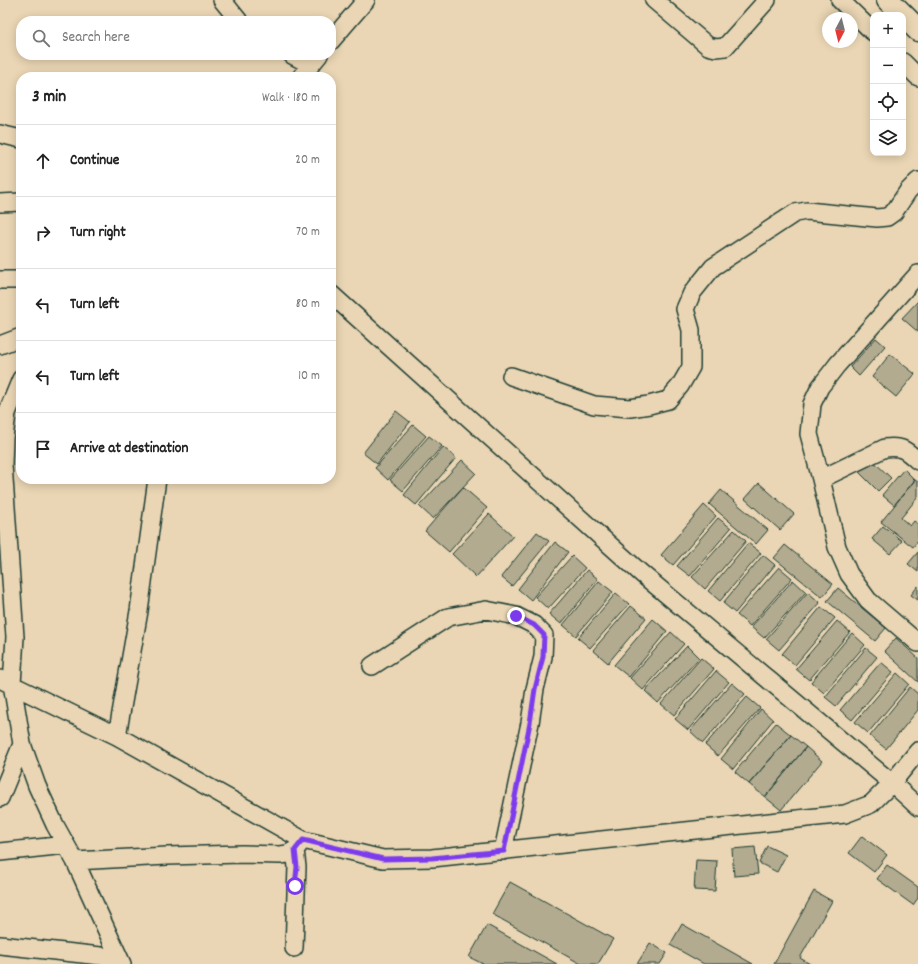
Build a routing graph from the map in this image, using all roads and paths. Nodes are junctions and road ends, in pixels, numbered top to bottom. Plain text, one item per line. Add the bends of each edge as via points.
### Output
1 (222, 0) edge
2 (366, 0) edge
3 (654, 0) edge
4 (767, 0) edge
5 (840, 0) edge
6 (888, 0) edge
7 (235, 16) edge
8 (870, 29) edge
9 (918, 30) edge
10 (336, 35) edge
11 (300, 60) edge
12 (906, 65) edge
13 (310, 66) edge
14 (918, 77) edge
15 (0, 134) edge
16 (16, 138) edge
17 (918, 181) edge
18 (16, 202) edge
19 (0, 203) edge
20 (918, 274) edge
21 (0, 280) edge
22 (16, 280) edge
23 (336, 299) edge
24 (16, 339) edge
25 (0, 345) edge
26 (511, 376) dead end
27 (16, 393) edge
28 (918, 461) edge
29 (821, 479) junction
30 (156, 484) edge
31 (918, 643) edge
32 (372, 666) dead end
33 (6, 682) edge
34 (117, 736) junction
35 (22, 744) junction
36 (918, 750) edge
37 (892, 783) junction
38 (0, 798) edge
39 (918, 807) edge
40 (66, 845) junction
41 (299, 845) junction
42 (504, 851) junction
43 (0, 852) edge
44 (74, 861) junction
45 (0, 945) edge
46 (294, 948) dead end
47 (120, 961) edge

1 - 7 street
2 - 10 street
3 - 4 street via 708,46 716,48 726,46
5 - 8 street
6 - 9 main road
11 - 13 street
12 - 14 street
15 - 16 street
17 - 26 street via 894,212 887,217 807,211 795,213 713,267 692,294 685,309 691,330 691,368 668,400 630,408 594,405
18 - 19 street
20 - 29 street via 836,365 820,387 812,404 809,434
21 - 22 street
23 - 37 street via 642,574
24 - 25 street
27 - 33 street via 7,413 3,464 14,637
28 - 29 street via 896,446 885,448
29 - 31 street via 837,547 849,574 868,600
30 - 34 street via 140,611
32 - 42 street via 448,616 486,610 516,616 534,625 544,635 543,657
33 - 34 street
33 - 35 street
34 - 41 street
35 - 38 street
35 - 40 street via 37,786
36 - 37 street
37 - 39 street
37 - 42 street via 871,804 845,814
40 - 43 street
40 - 44 street
41 - 42 street via 383,859 432,858
41 - 44 street via 288,854 280,855 167,856
41 - 46 street
44 - 47 street
45 - 47 street

